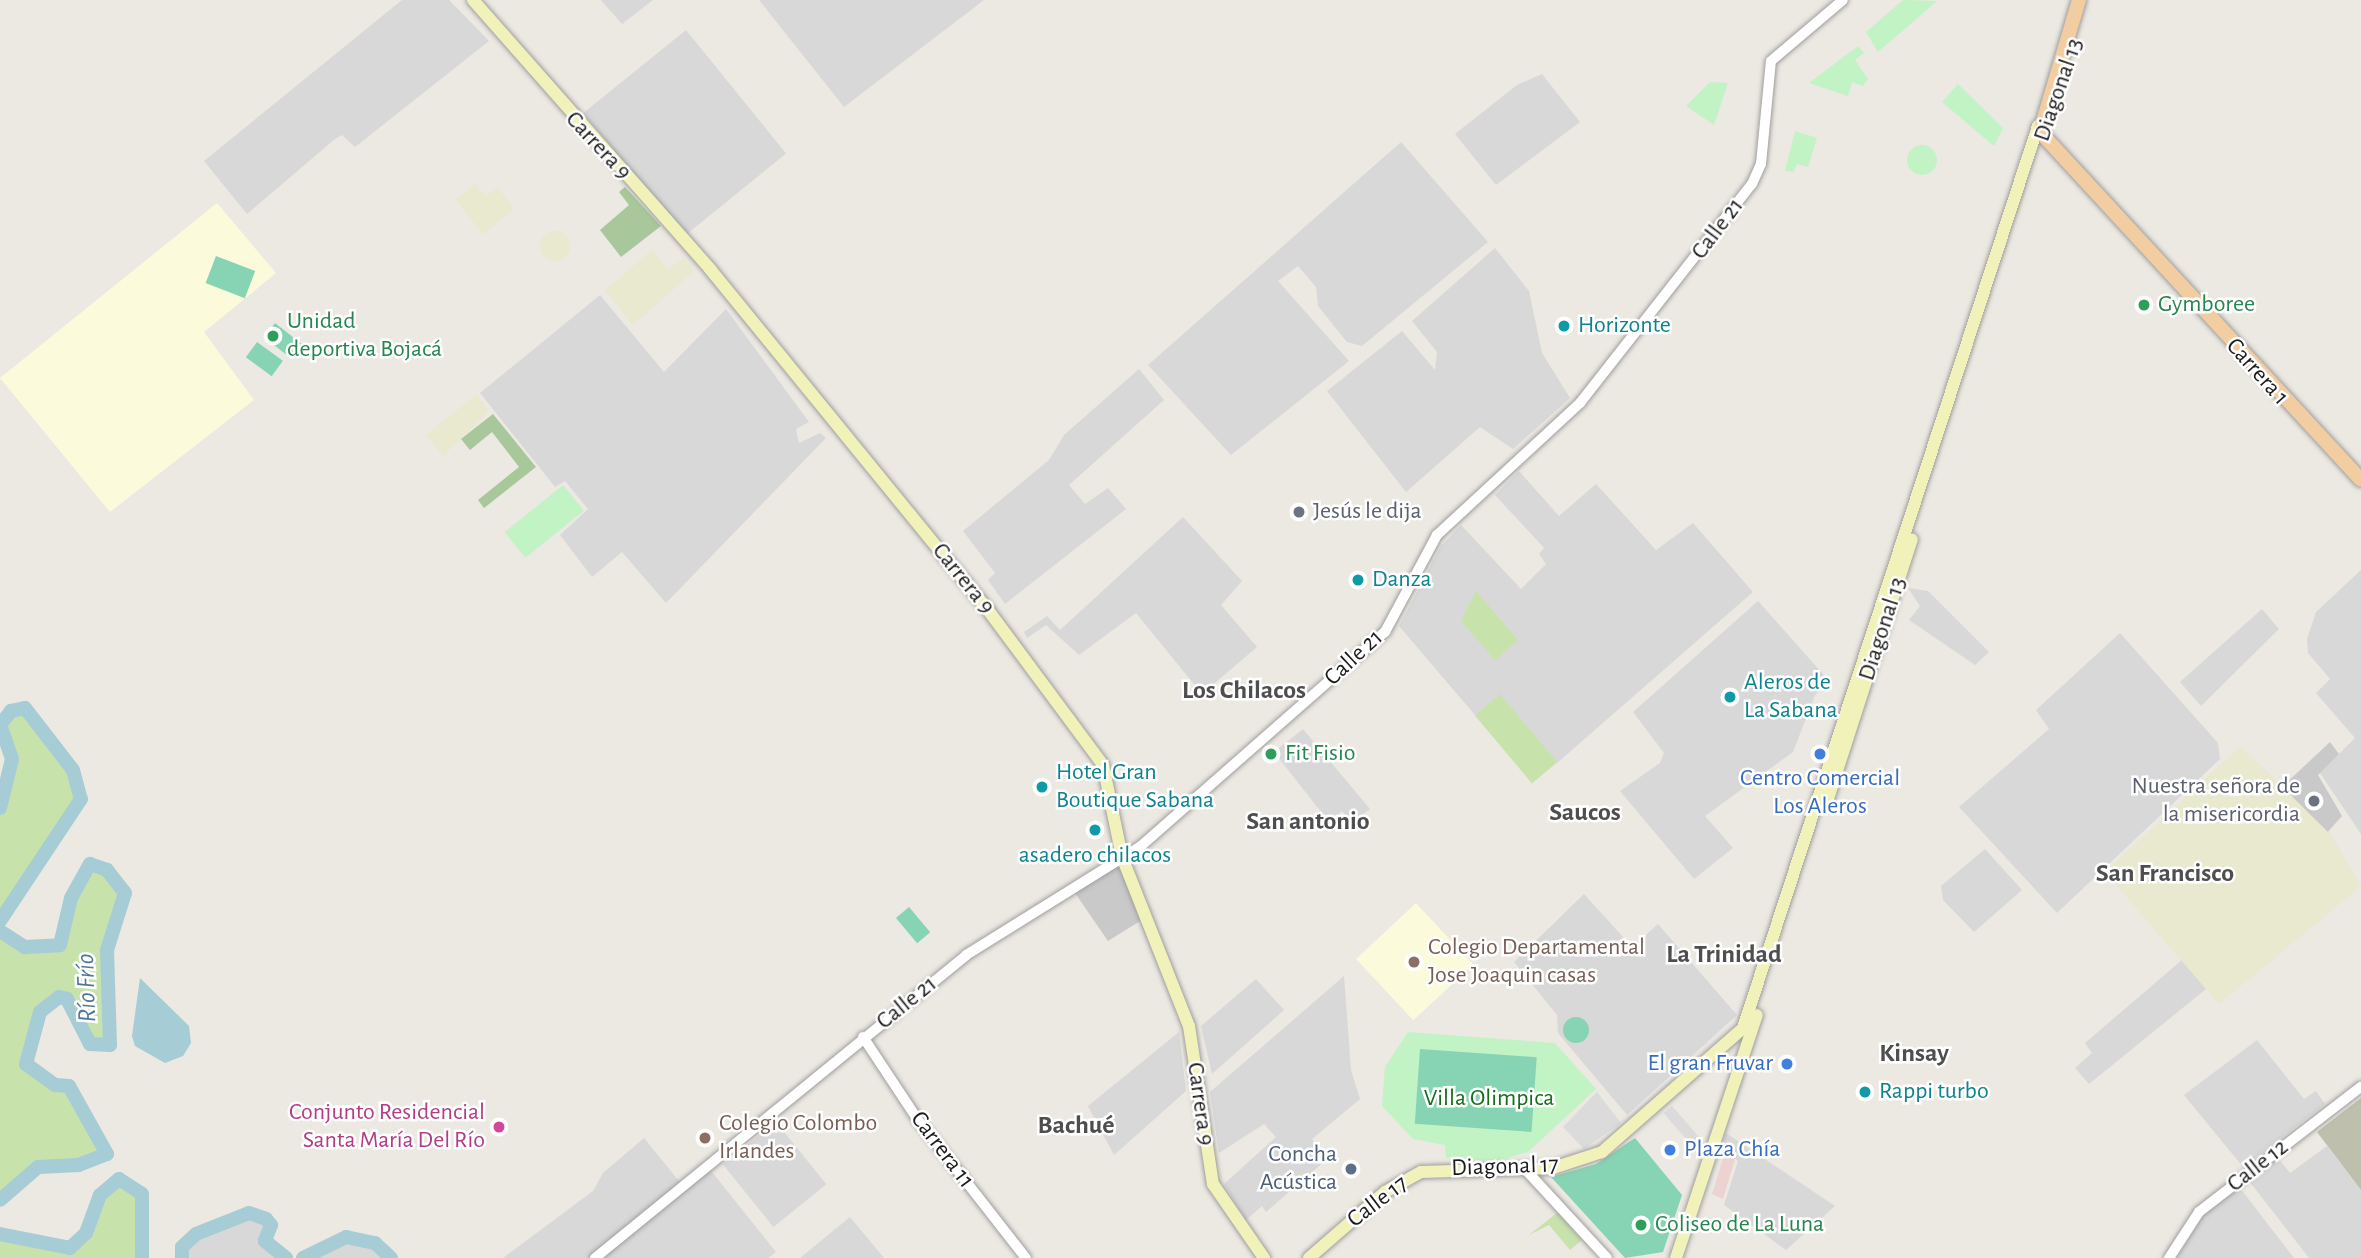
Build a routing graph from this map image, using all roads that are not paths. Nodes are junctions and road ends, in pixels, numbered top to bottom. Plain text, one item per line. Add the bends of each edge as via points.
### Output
1 (473, 0) edge
2 (1843, 0) edge
3 (2079, 0) edge
4 (2089, 0) edge
5 (2041, 131) junction
6 (2361, 480) edge
7 (1122, 857) junction
8 (863, 1037) junction
9 (1721, 1049) junction
10 (2361, 1087) edge
11 (1731, 1092) junction
12 (1524, 1168) junction
13 (1553, 1168) junction
14 (1416, 1174) joint
15 (595, 1258) edge
16 (1026, 1258) edge
17 (1264, 1258) edge
18 (1309, 1258) edge
19 (1609, 1258) edge
20 (1676, 1258) edge
21 (2169, 1258) edge

1 - 7 main road, Carrera 9 via 710,269 1060,702 1109,778
2 - 7 street, Calle 21 via 1775,53 1756,178 1580,402 1437,534 1385,632
3 - 5 main road, Diagonal 13
4 - 5 main road, Diagonal 13
5 - 6 main road, Carrera 1
5 - 9 main road, Diagonal 13 via 1747,1020
5 - 11 main road, Diagonal 13
7 - 8 street, Calle 21 via 978,947
7 - 17 main road, Carrera 9 via 1189,1027 1213,1184
8 - 15 street, Calle 21
8 - 16 street, Carrera 11 via 918,1120
9 - 11 main road via 1740,1049
9 - 13 main road, Diagonal 17 via 1606,1150
10 - 21 street, Calle 12 via 2199,1212
11 - 20 main road, Diagonal 13
12 - 13 main road, Diagonal 17
12 - 14 main road, Diagonal 17
12 - 19 street
13 - 19 street via 1548,1183
14 - 18 main road, Calle 17 via 1385,1192

